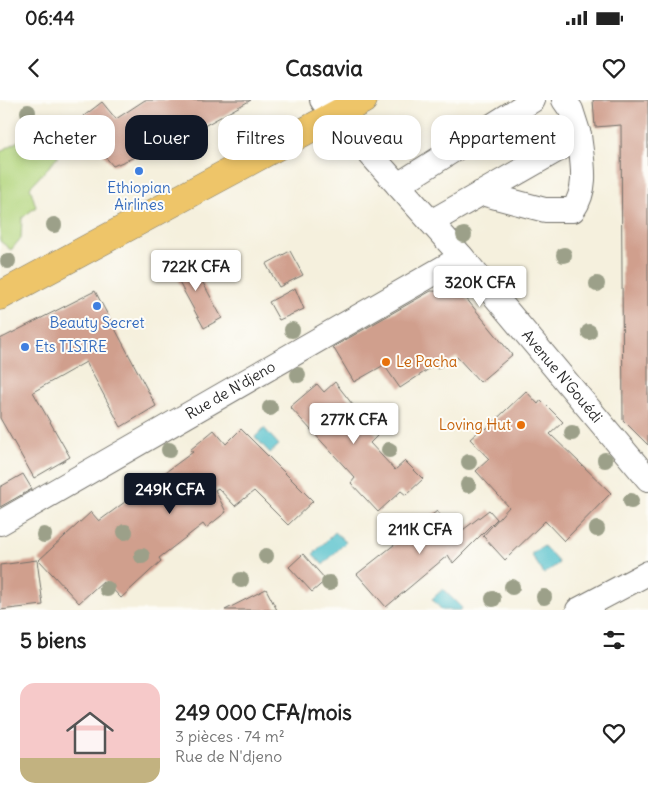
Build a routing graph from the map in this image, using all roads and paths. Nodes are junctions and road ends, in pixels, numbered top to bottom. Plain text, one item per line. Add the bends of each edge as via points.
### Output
1 (364, 100) edge
2 (533, 100) edge
3 (564, 100) edge
4 (330, 108) edge
5 (578, 135) junction
6 (398, 185) junction
7 (481, 193) junction
8 (431, 222) junction
9 (462, 257) junction
10 (0, 296) edge
11 (648, 478) edge
12 (0, 523) edge
13 (648, 573) edge
14 (578, 610) edge

1 - 4 main road
2 - 6 street
3 - 5 street via 571,110
4 - 6 street, Avenue N'Gouédi
4 - 10 main road
5 - 7 street
5 - 7 street via 584,180 580,199 573,210 545,210
6 - 8 street, Avenue N'Gouédi
7 - 8 street
8 - 9 street, Avenue N'Gouédi
9 - 11 street, Avenue N'Gouédi
9 - 12 street, Rue de N'djeno
13 - 14 street

